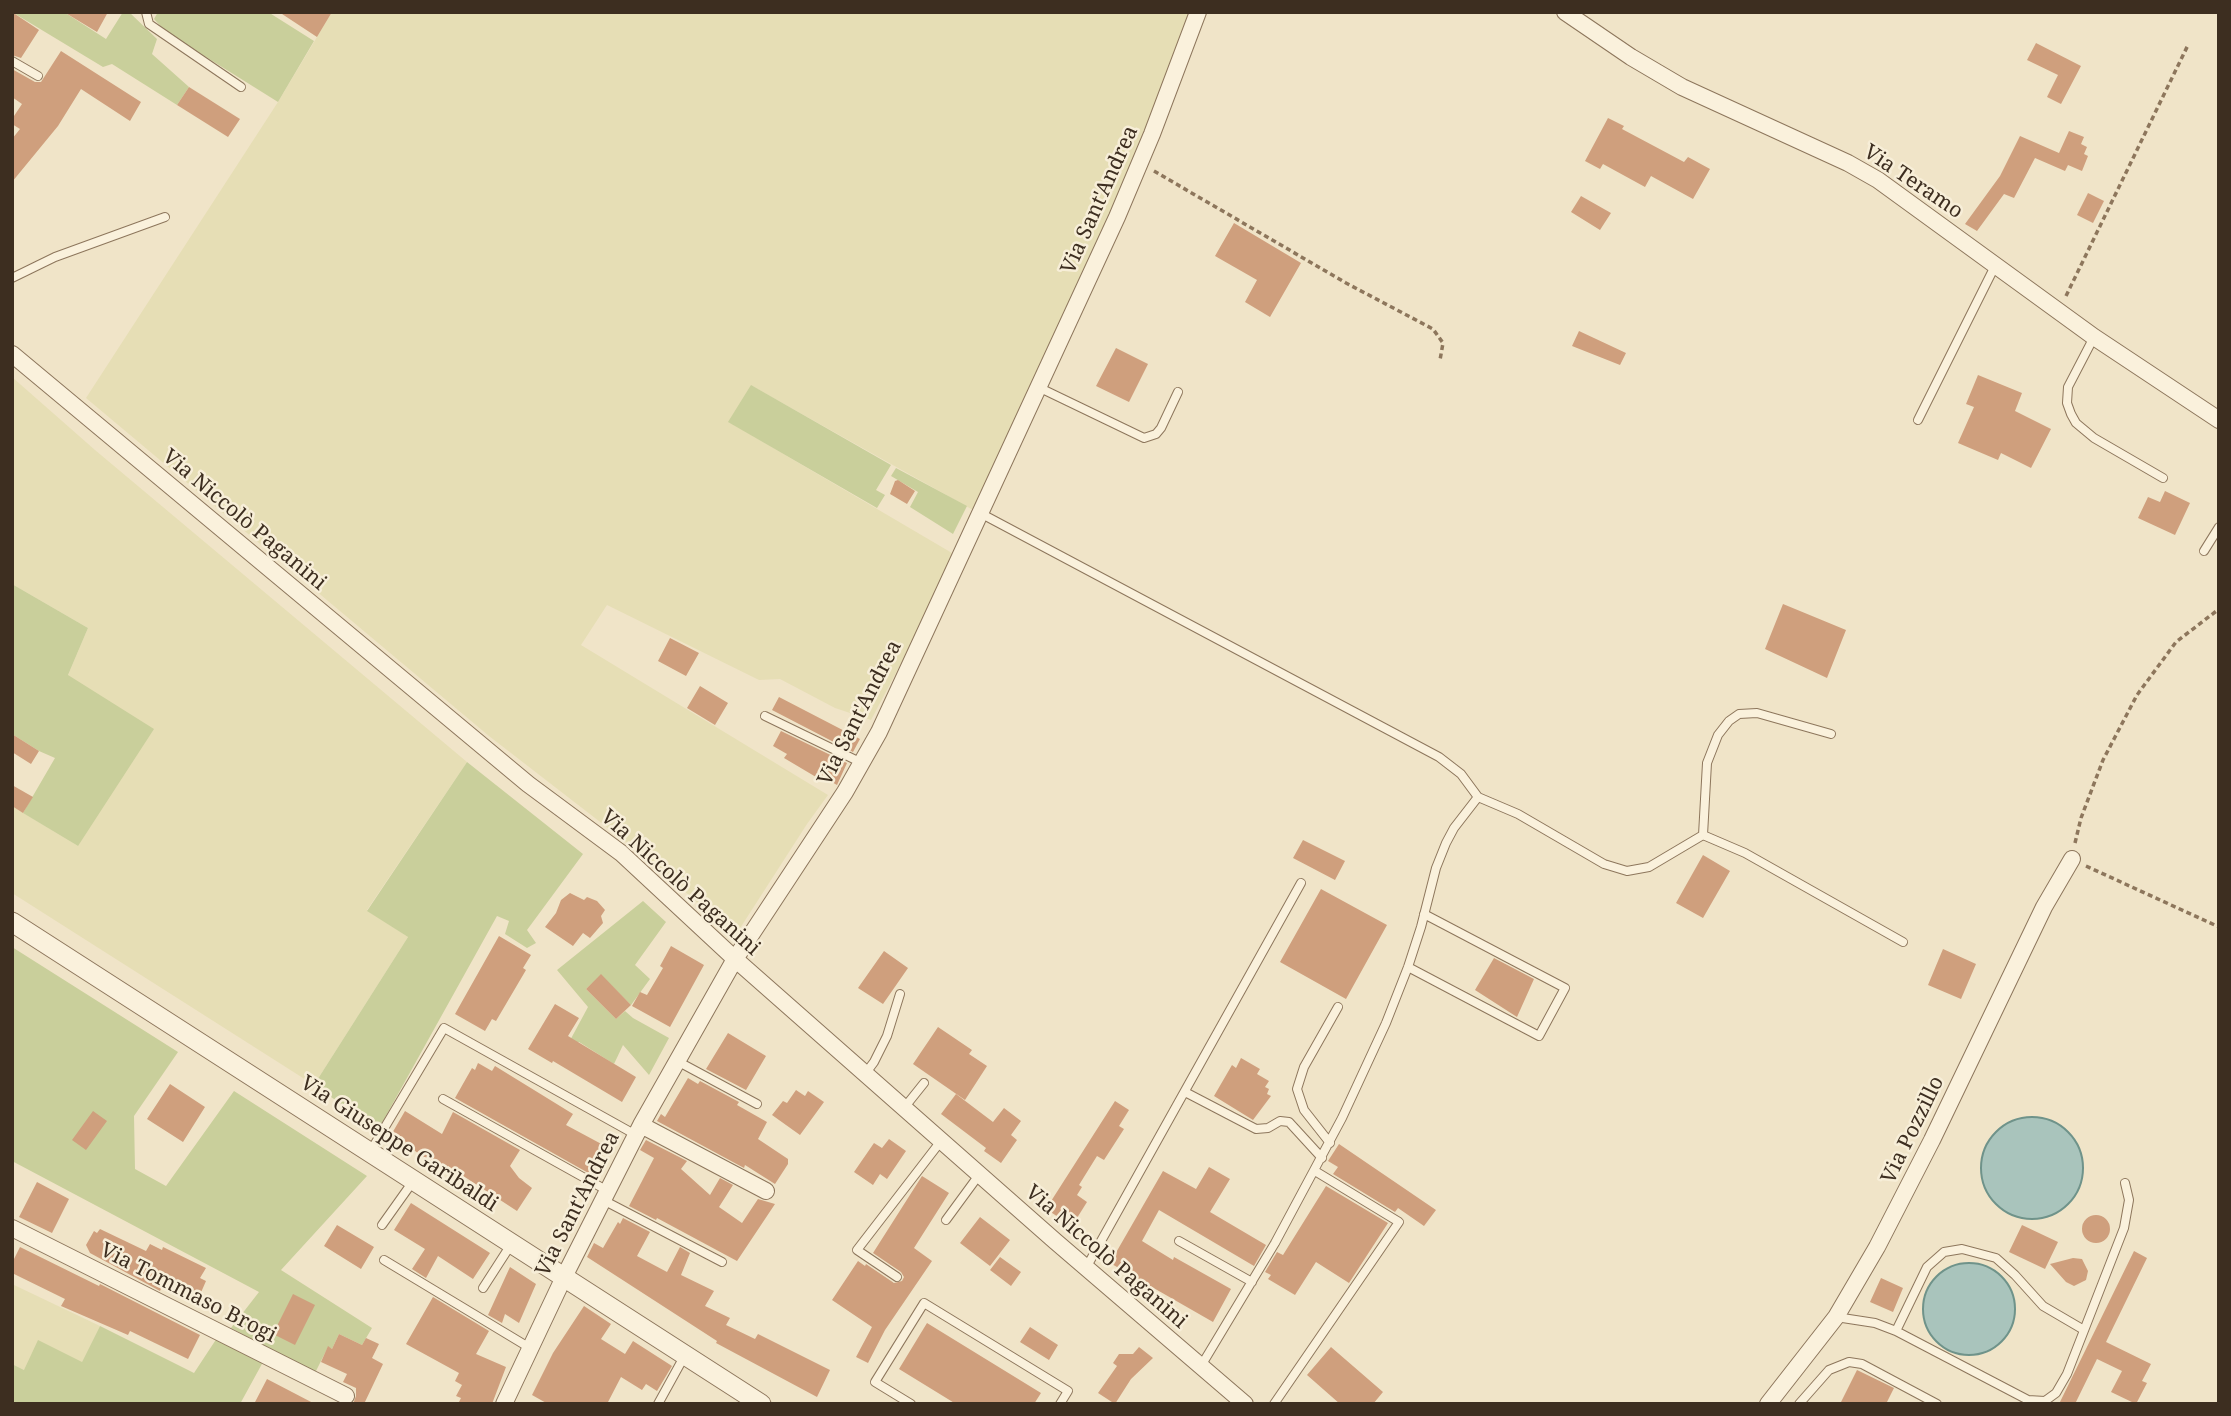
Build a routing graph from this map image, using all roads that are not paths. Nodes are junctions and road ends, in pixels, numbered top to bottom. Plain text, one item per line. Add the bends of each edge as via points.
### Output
1 (146, 12) edge
2 (1198, 12) edge
3 (1565, 12) edge
4 (12, 61) edge
5 (38, 76) dead end
6 (241, 88) dead end
7 (165, 217) dead end
8 (1996, 264) junction
9 (12, 278) edge
10 (2094, 337) junction
11 (12, 354) edge
12 (1038, 387) junction
13 (1178, 392) dead end
14 (2219, 420) edge
15 (1918, 421) dead end
16 (2164, 478) dead end
17 (980, 513) junction
18 (2219, 527) edge
19 (2204, 551) dead end
20 (765, 716) dead end
21 (1831, 734) dead end
22 (862, 763) junction
23 (1478, 797) junction
24 (1703, 835) junction
25 (2071, 859) road end
26 (1301, 883) dead end
27 (1424, 914) junction
28 (12, 922) edge
29 (1903, 942) dead end
30 (735, 959) junction
31 (1408, 967) junction
32 (900, 994) dead end
33 (1338, 1007) dead end
34 (677, 1061) junction
35 (865, 1074) junction
36 (924, 1083) dead end
37 (1185, 1092) junction
38 (443, 1098) dead end
39 (757, 1104) dead end
40 (904, 1108) junction
41 (638, 1130) junction
42 (941, 1141) junction
43 (1330, 1143) junction
44 (370, 1152) junction
45 (1322, 1158) junction
46 (1315, 1171) junction
47 (979, 1175) junction
48 (414, 1180) junction
49 (2125, 1183) dead end
50 (765, 1191) dead end
51 (605, 1196) junction
52 (946, 1220) dead end
53 (382, 1225) dead end
54 (12, 1228) edge
55 (1179, 1241) dead end
56 (512, 1243) junction
57 (384, 1260) dead end
58 (722, 1262) dead end
59 (1086, 1268) junction
60 (564, 1277) junction
61 (897, 1277) dead end
62 (1252, 1282) junction
63 (483, 1288) dead end
64 (1836, 1317) junction
65 (2084, 1330) junction
66 (1896, 1331) junction
67 (530, 1348) junction
68 (685, 1355) junction
69 (1201, 1366) junction
70 (346, 1396) dead end
71 (897, 1400) edge
72 (504, 1404) edge
73 (658, 1404) edge
74 (761, 1404) edge
75 (911, 1404) edge
76 (1060, 1404) edge
77 (1245, 1404) edge
78 (1275, 1404) edge
79 (1768, 1404) edge
80 (1799, 1404) edge
81 (1937, 1404) edge

1 - 6 lane via 149,24
2 - 12 street, Via Sant'Andrea via 1140,163
3 - 8 street, Via Teramo via 1682,87 1868,174
4 - 5 lane
7 - 9 lane via 55,257
8 - 10 street, Via Teramo
8 - 15 lane
10 - 14 street, Via Teramo
10 - 16 lane via 2068,387 2071,414 2094,438
11 - 30 street, Via Niccolò Paganini via 528,784 621,853
12 - 13 lane via 1144,438 1161,428
12 - 17 street, Via Sant'Andrea
17 - 22 street, Via Sant'Andrea
17 - 23 lane via 1439,757 1461,774
18 - 19 lane
20 - 22 lane
21 - 24 lane via 1757,713 1739,714 1729,721 1718,734 1707,763
22 - 30 street, Via Sant'Andrea
23 - 24 lane via 1518,814 1604,864 1627,871 1649,867
23 - 27 lane via 1446,843
24 - 29 lane via 1745,853
25 - 64 street, Via Pozzillo via 1906,1193
26 - 37 lane
27 - 31 lane
27 - 31 lane via 1565,988 1539,1036
28 - 44 street, Via Giuseppe Garibaldi
30 - 34 street, Via Sant'Andrea
30 - 35 street, Via Niccolò Paganini
31 - 43 lane
32 - 35 lane via 887,1036
33 - 43 lane via 1304,1067 1297,1089 1304,1110
34 - 39 lane
34 - 41 street, Via Sant'Andrea
35 - 40 street, Via Niccolò Paganini
36 - 40 lane
37 - 45 lane via 1256,1129 1289,1122
37 - 59 lane
38 - 51 lane
40 - 42 street, Via Niccolò Paganini
41 - 44 lane via 444,1028
41 - 50 street
41 - 51 street, Via Sant'Andrea
42 - 47 street, Via Niccolò Paganini
42 - 61 lane via 856,1250
43 - 45 lane
44 - 48 street, Via Giuseppe Garibaldi
45 - 46 lane
46 - 62 lane
46 - 78 lane via 1399,1222
47 - 52 lane
47 - 59 street, Via Niccolò Paganini
48 - 53 lane
48 - 56 street, Via Giuseppe Garibaldi
49 - 65 lane via 2127,1218
51 - 58 lane
51 - 60 street, Via Sant'Andrea
54 - 70 street, Via Tommaso Brogi
55 - 62 lane
56 - 60 street, Via Giuseppe Garibaldi
56 - 63 lane
57 - 67 lane
59 - 69 street, Via Niccolò Paganini
60 - 67 street, Via Sant'Andrea
60 - 68 street, Via Giuseppe Garibaldi
62 - 69 lane
64 - 66 lane
64 - 79 street, Via Pozzillo
65 - 66 lane via 2060,1389 2039,1402
65 - 66 lane via 2043,1306 1996,1258 1957,1249 1938,1256 1927,1267
67 - 72 street, Via Sant'Andrea
68 - 73 lane
68 - 74 street, Via Giuseppe Garibaldi
69 - 77 street, Via Niccolò Paganini
71 - 75 lane
71 - 76 lane via 875,1382 924,1303 1068,1391
80 - 81 lane via 1829,1370 1849,1362 1862,1364

